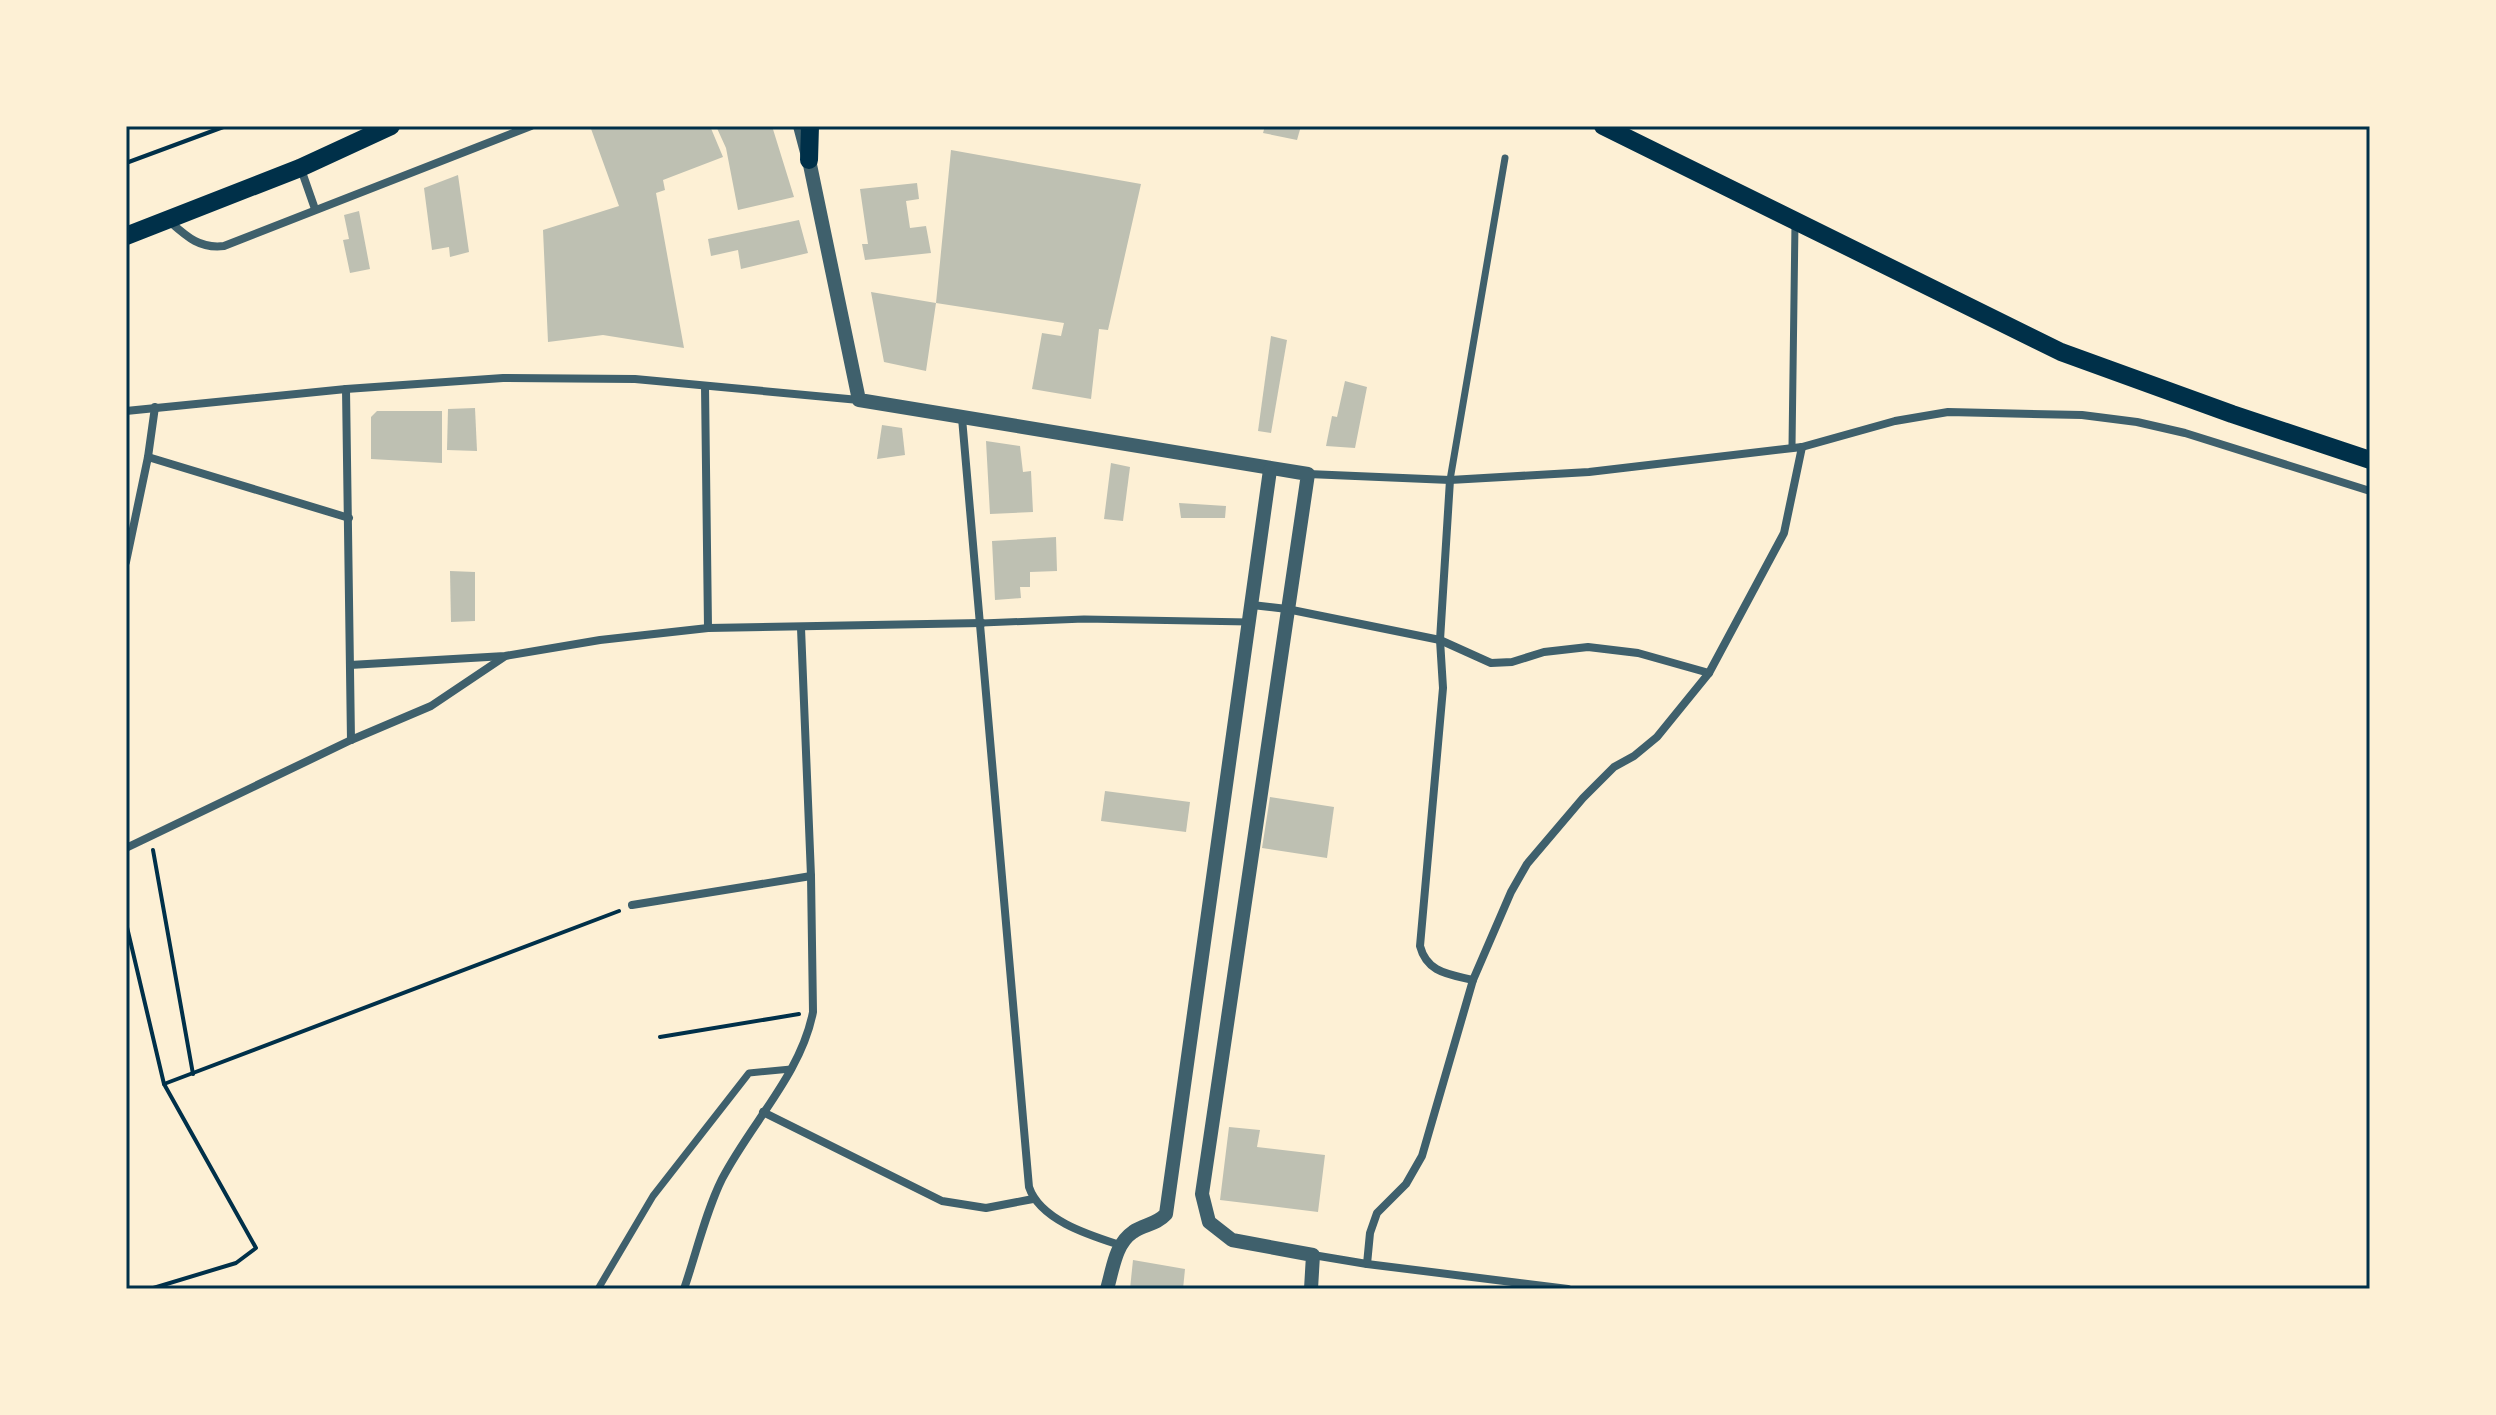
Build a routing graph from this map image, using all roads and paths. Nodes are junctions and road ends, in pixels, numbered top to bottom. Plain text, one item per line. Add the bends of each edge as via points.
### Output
1 (226, 126) edge
2 (391, 126) edge
3 (531, 126) edge
4 (800, 126) edge
5 (810, 126) edge
6 (1603, 126) edge
7 (1505, 158) dead end
8 (809, 160) junction
9 (126, 163) edge
10 (300, 168) junction
11 (315, 209) junction
12 (167, 220) junction
13 (1795, 223) junction
14 (126, 236) edge
15 (705, 386) junction
16 (346, 389) junction
17 (859, 400) junction
18 (155, 407) junction
19 (126, 411) edge
20 (962, 418) junction
21 (1792, 447) junction
22 (1802, 447) junction
23 (148, 457) junction
24 (2370, 460) edge
25 (1270, 470) junction
26 (1308, 474) junction
27 (1450, 480) junction
28 (2370, 491) edge
29 (349, 518) junction
30 (126, 562) edge
31 (1252, 605) junction
32 (1287, 609) junction
33 (1249, 622) junction
34 (982, 623) junction
35 (708, 628) junction
36 (801, 628) junction
37 (1440, 640) junction
38 (505, 656) junction
39 (350, 665) junction
40 (1709, 673) junction
41 (351, 740) junction
42 (150, 836) junction
43 (126, 848) edge
44 (811, 876) junction
45 (632, 905) joint
46 (126, 923) edge
47 (1473, 980) junction
48 (813, 1012) junction
49 (660, 1037) dead end
50 (791, 1069) junction
51 (193, 1074) junction
52 (164, 1084) junction
53 (763, 1112) junction
54 (1033, 1199) junction
55 (1120, 1245) junction
56 (1313, 1255) junction
57 (1367, 1264) junction
58 (150, 1289) edge
59 (598, 1289) edge
60 (684, 1289) edge
61 (1107, 1289) edge
62 (1311, 1289) edge
63 (1568, 1289) edge

1 - 9 path
2 - 10 highway
3 - 11 street
4 - 8 street
5 - 8 highway
6 - 13 highway
7 - 27 street
8 - 17 street
10 - 11 street
10 - 12 highway
11 - 12 street via 242,241 211,248
12 - 14 highway
13 - 21 street
13 - 24 highway via 2061,352
15 - 16 street via 635,379 503,378
15 - 17 street
15 - 35 street
16 - 18 street
16 - 29 street
17 - 20 street
18 - 19 street
18 - 23 street
20 - 25 street
20 - 34 street
21 - 22 street
21 - 27 street via 1589,472
22 - 28 street via 1948,412 2082,415 2185,433
22 - 40 street via 1784,533
23 - 29 street
23 - 30 street
25 - 26 street
25 - 31 street
26 - 27 street
26 - 32 street
27 - 37 street
29 - 39 street
31 - 32 street
31 - 33 street
32 - 37 street
32 - 56 street via 1202,1194 1209,1222 1232,1240
33 - 34 street
33 - 55 street via 1166,1214 1159,1222 1134,1230
34 - 36 street
34 - 54 street
35 - 36 street
35 - 38 street
36 - 44 street
37 - 40 street via 1491,663 1588,647 1638,653
37 - 47 street via 1443,688 1420,946 1429,966
38 - 39 street
38 - 41 street via 431,706
39 - 41 street
40 - 47 street via 1657,737 1600,780 1527,864
41 - 42 street
42 - 43 street
42 - 51 path
44 - 45 street
44 - 48 street
45 - 51 path
46 - 52 path
47 - 57 street via 1422,1156 1406,1184 1377,1213
48 - 49 path
48 - 50 street
50 - 53 street
50 - 59 street via 749,1073 653,1196
51 - 52 path
52 - 58 path via 256,1248 236,1263
53 - 54 street via 942,1201 986,1208
53 - 60 street via 721,1180
54 - 55 street via 1053,1216
55 - 61 street
56 - 57 street
56 - 62 street
57 - 63 street

